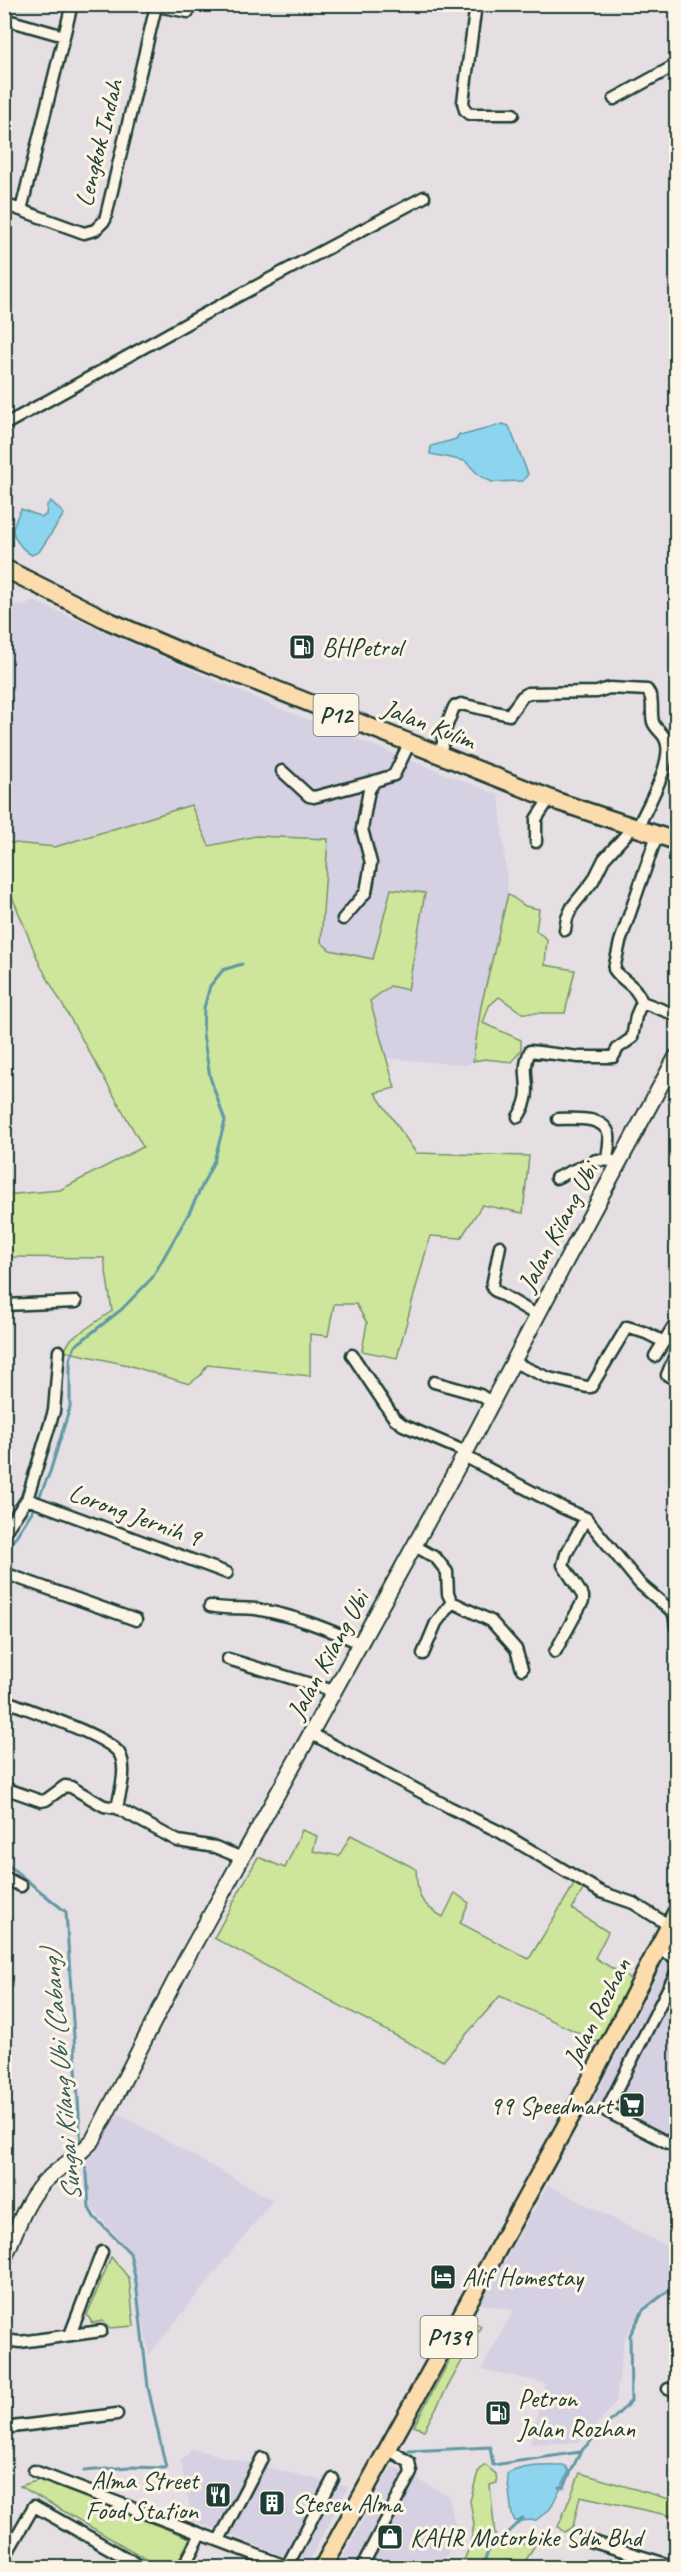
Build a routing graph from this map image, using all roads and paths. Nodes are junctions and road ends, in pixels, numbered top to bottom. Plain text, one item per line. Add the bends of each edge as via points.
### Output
1 (72, 4) edge
2 (476, 4) edge
3 (154, 5) edge
4 (188, 12) dead end
5 (4, 19) edge
6 (64, 36) junction
7 (676, 65) edge
8 (614, 99) dead end
9 (513, 114) dead end
10 (424, 197) dead end
11 (4, 204) edge
12 (21, 210) junction
13 (4, 425) edge
14 (4, 567) edge
15 (409, 744) junction
16 (439, 756) junction
17 (282, 771) dead end
18 (375, 781) junction
19 (550, 798) junction
20 (635, 828) junction
21 (657, 835) junction
22 (676, 840) edge
23 (536, 842) dead end
24 (342, 920) dead end
25 (565, 930) dead end
26 (642, 1002) junction
27 (676, 1015) edge
28 (676, 1057) edge
29 (518, 1117) dead end
30 (558, 1119) dead end
31 (613, 1161) junction
32 (556, 1178) dead end
33 (500, 1246) dead end
34 (76, 1302) dead end
35 (4, 1305) edge
36 (538, 1316) junction
37 (676, 1327) edge
38 (664, 1342) junction
39 (59, 1351) dead end
40 (676, 1353) edge
41 (352, 1355) dead end
42 (655, 1356) dead end
43 (513, 1362) junction
44 (676, 1380) edge
45 (434, 1382) dead end
46 (492, 1403) junction
47 (465, 1454) junction
48 (27, 1499) junction
49 (586, 1518) junction
50 (4, 1533) edge
51 (415, 1546) junction
52 (4, 1573) edge
53 (226, 1573) dead end
54 (452, 1602) junction
55 (210, 1606) dead end
56 (136, 1620) dead end
57 (676, 1627) edge
58 (362, 1644) junction
59 (555, 1652) dead end
60 (423, 1654) dead end
61 (228, 1659) dead end
62 (522, 1669) dead end
63 (334, 1691) junction
64 (4, 1700) edge
65 (312, 1734) junction
66 (7, 1789) dead end
67 (117, 1808) junction
68 (242, 1858) junction
69 (4, 1877) edge
70 (21, 1886) dead end
71 (673, 1919) edge
72 (658, 1949) junction
73 (676, 1958) edge
74 (676, 1973) edge
75 (676, 2147) edge
76 (102, 2252) dead end
77 (4, 2259) edge
78 (101, 2331) dead end
79 (70, 2334) junction
80 (4, 2340) edge
81 (117, 2414) dead end
82 (4, 2428) edge
83 (388, 2449) junction
84 (262, 2458) dead end
85 (34, 2471) dead end
86 (333, 2479) dead end
87 (201, 2534) junction
88 (219, 2540) junction
89 (587, 2540) dead end
90 (4, 2558) edge
91 (288, 2567) edge
92 (676, 2567) edge
93 (144, 2568) edge
94 (183, 2568) edge
95 (322, 2568) edge
96 (361, 2568) edge

1 - 6 street
2 - 9 street via 465,110 469,114
3 - 4 street
3 - 12 street, Lengkok Indah via 105,220 84,233
5 - 6 street
6 - 12 street
7 - 8 street
10 - 13 street
11 - 12 street, Lengkok Indah
14 - 15 main road, Jalan Kulim / P12 via 118,626
15 - 16 main road, Jalan Kulim / P12
15 - 18 street via 394,775
16 - 19 main road, Jalan Kulim / P12
16 - 20 street via 454,707 461,704 509,715 528,693 647,690 652,696 653,723 666,738 669,751
17 - 18 street via 314,797
18 - 24 street via 369,790 362,829 371,863 366,892
19 - 20 main road, Jalan Kulim / P12
19 - 23 street via 536,819
20 - 21 main road, Jalan Kulim / P12
20 - 25 street via 604,860 572,907
21 - 22 main road, Jalan Kulim / P12
21 - 26 street via 614,969 633,984
26 - 27 street
26 - 29 street via 632,1038 618,1048 613,1058 530,1051 525,1061 526,1105
28 - 31 street, Jalan Kilang Ubi
30 - 31 street via 596,1121 606,1128
31 - 32 street via 596,1160
31 - 36 street, Jalan Kilang Ubi
33 - 36 street via 494,1290
34 - 35 street
36 - 43 street, Jalan Kilang Ubi
37 - 38 street
38 - 42 street
38 - 43 street via 627,1327 591,1387 549,1378
39 - 48 street via 54,1411
40 - 44 street via 667,1375
41 - 47 street via 394,1418
43 - 46 street, Jalan Kilang Ubi
45 - 46 street via 480,1395
46 - 47 street, Jalan Kilang Ubi
47 - 49 street
47 - 51 street, Jalan Kilang Ubi
48 - 50 street
48 - 53 street, Lorong Jernih 9
49 - 57 street via 640,1584 674,1613
49 - 59 street via 563,1565 583,1601
51 - 54 street via 436,1558 447,1572
51 - 58 street, Jalan Kilang Ubi
52 - 56 street
54 - 60 street via 436,1623
54 - 62 street via 491,1621 516,1649
55 - 58 street via 256,1609 309,1621
58 - 63 street, Jalan Kilang Ubi
61 - 63 street
63 - 65 street, Jalan Kilang Ubi
64 - 67 street via 87,1733 120,1754 123,1766
65 - 68 street, Jalan Kilang Ubi
65 - 71 street via 500,1832 601,1892
66 - 67 street via 41,1801 65,1786 104,1806
67 - 68 street via 178,1841 215,1847
68 - 77 street, Jalan Kilang Ubi via 93,2140 33,2196
69 - 70 street
71 - 72 main road, Jalan Rozhan / P139
72 - 73 street
72 - 83 main road, Jalan Rozhan / P139 via 581,2098
74 - 75 street, Jalan Rozhan via 606,2111
76 - 79 street
78 - 79 street
79 - 80 street via 20,2342
81 - 82 street
83 - 95 main road, Jalan Rozhan / P139
83 - 96 street via 409,2462 411,2470
84 - 88 street
85 - 87 street
86 - 91 street
87 - 88 street
87 - 94 street
88 - 91 street
89 - 92 street
90 - 93 street via 34,2506

